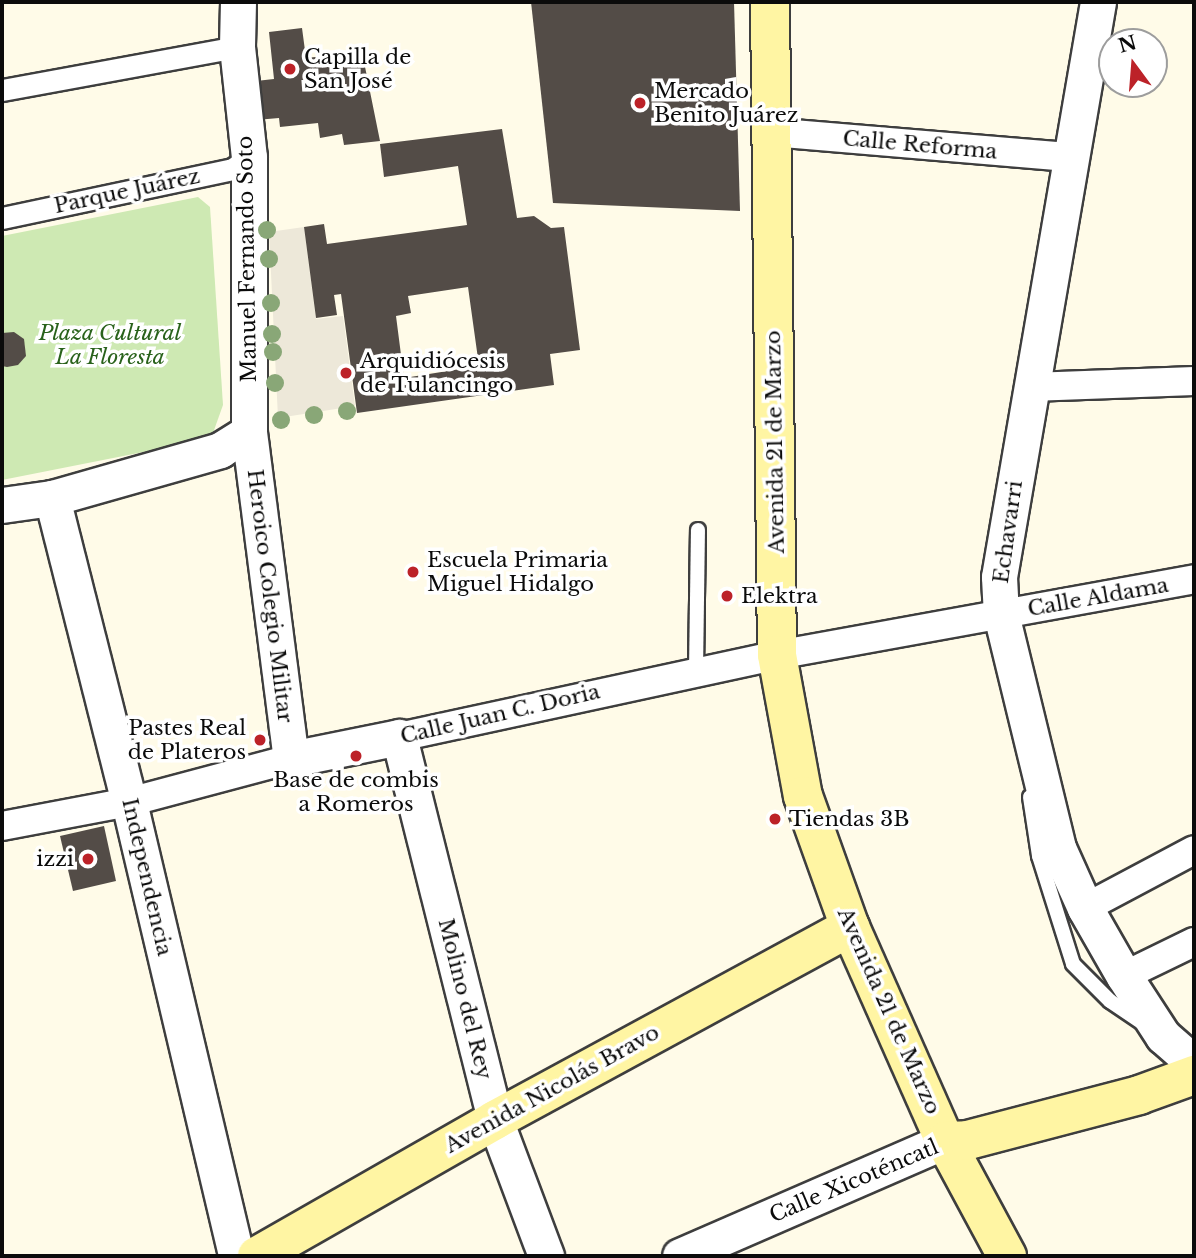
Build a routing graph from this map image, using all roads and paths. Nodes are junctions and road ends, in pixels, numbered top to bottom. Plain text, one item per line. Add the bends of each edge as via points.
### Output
1 (238, 2) edge
2 (770, 2) edge
3 (1098, 2) edge
4 (237, 47) junction
5 (2, 90) edge
6 (771, 132) junction
7 (249, 157) junction
8 (1069, 157) junction
9 (2, 218) edge
10 (1194, 381) edge
11 (1031, 387) junction
12 (248, 432) junction
13 (52, 498) junction
14 (2, 505) edge
15 (698, 530) dead end
16 (1194, 579) edge
17 (1001, 614) junction
18 (777, 655) junction
19 (696, 671) junction
20 (399, 737) junction
21 (1031, 749) junction
22 (291, 759) junction
23 (130, 802) junction
24 (2, 826) edge
25 (1194, 850) edge
26 (1085, 908) junction
27 (850, 927) junction
28 (1194, 942) edge
29 (1124, 976) junction
30 (1163, 1036) junction
31 (1194, 1063) edge
32 (1194, 1075) edge
33 (495, 1119) junction
34 (946, 1141) junction
35 (236, 1256) edge
36 (257, 1256) edge
37 (546, 1256) edge
38 (680, 1256) edge
39 (1007, 1256) edge

1 - 4 street, Manuel Fernando Soto
2 - 6 main road, Avenida 21 de Marzo
3 - 8 street, Echavarri
4 - 5 street
4 - 7 street, Manuel Fernando Soto
6 - 8 street, Calle Reforma
6 - 18 main road, Avenida 21 de Marzo
7 - 9 street, Parque Juárez via 233,169
7 - 12 street, Manuel Fernando Soto
8 - 11 street, Echavarri
10 - 11 street
11 - 17 street, Echavarri via 999,577
12 - 13 street via 220,450
12 - 22 street, Heroico Colegio Militar
13 - 14 street
13 - 23 street, Independencia
15 - 19 lane
16 - 17 street, Calle Aldama
17 - 18 street, Calle Juan C. Doria
17 - 21 street, Echavarri
18 - 19 street, Calle Juan C. Doria
18 - 27 main road, Avenida 21 de Marzo via 803,796
19 - 20 street, Calle Juan C. Doria
20 - 22 street, Calle Juan C. Doria
20 - 33 street, Molino del Rey
21 - 26 street, Echavarri via 1058,848
21 - 30 lane via 1029,790 1039,856 1073,964 1110,1001
22 - 23 street, Calle Juan C. Doria
23 - 24 street, Calle Juan C. Doria
23 - 35 street, Independencia
25 - 26 street
26 - 29 street, Echavarri
27 - 33 main road, Avenida Nicolás Bravo
27 - 34 main road, Avenida 21 de Marzo
28 - 29 street
29 - 30 street, Echavarri
30 - 31 street, Echavarri
32 - 34 main road, Calle Xicoténcatl via 1139,1095 968,1140
33 - 36 main road, Avenida Nicolás Bravo
33 - 37 street, Molino del Rey
34 - 38 street, Calle Xicoténcatl
34 - 39 main road, Avenida 21 de Marzo

